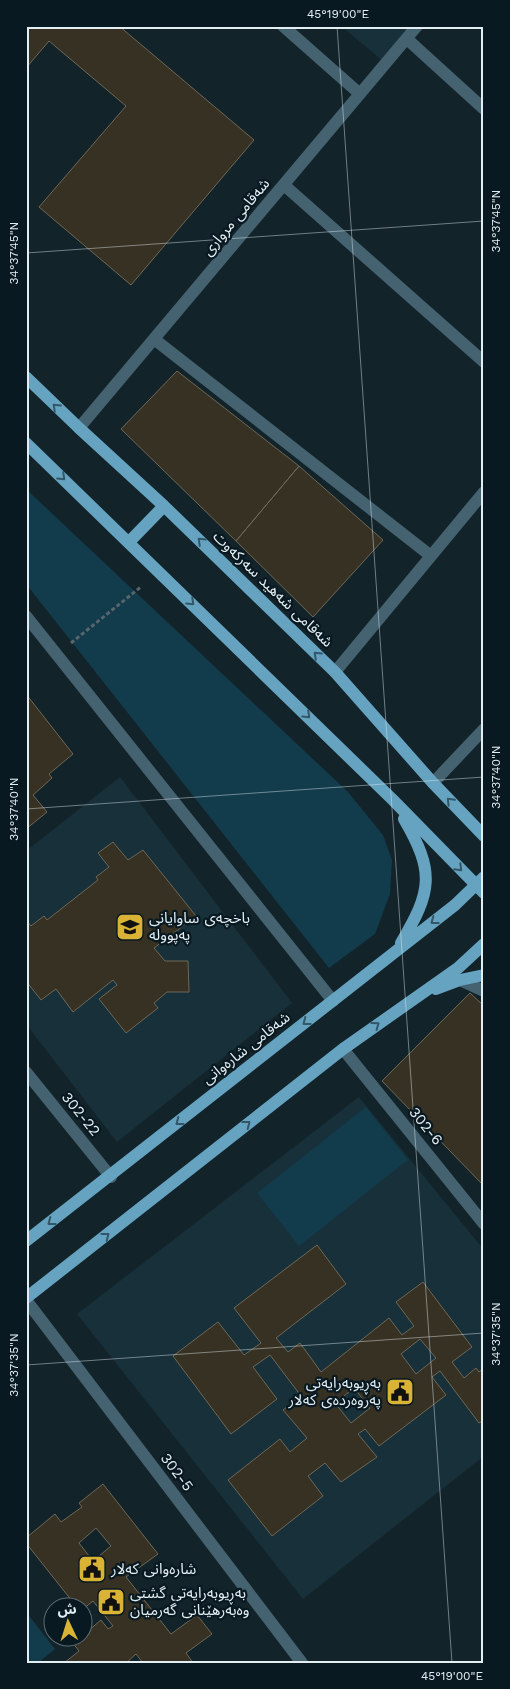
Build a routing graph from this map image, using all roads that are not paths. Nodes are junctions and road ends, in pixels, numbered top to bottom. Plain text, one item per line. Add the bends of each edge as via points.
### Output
1 (283, 26) edge
2 (417, 26) edge
3 (407, 39) junction
4 (360, 94) junction
5 (484, 108) edge
6 (284, 185) junction
7 (154, 339) junction
8 (484, 362) edge
9 (26, 377) edge
10 (79, 428) junction
11 (26, 443) edge
12 (484, 492) edge
13 (164, 506) junction
14 (130, 541) junction
15 (430, 556) junction
16 (26, 616) edge
17 (335, 672) junction
18 (484, 729) edge
19 (433, 783) junction
20 (393, 800) junction
21 (484, 836) edge
22 (481, 885) edge
23 (484, 944) edge
24 (398, 948) junction
25 (484, 975) edge
26 (460, 980) junction
27 (484, 991) edge
28 (415, 998) junction
29 (332, 1001) junction
30 (343, 1049) junction
31 (26, 1072) edge
32 (111, 1176) junction
33 (484, 1224) edge
34 (26, 1241) edge
35 (26, 1299) edge
36 (302, 1663) edge

1 - 4 street
2 - 3 street, شەقامی مرواری
3 - 4 street, شەقامی مرواری
3 - 5 street
4 - 6 street, شەقامی مرواری
6 - 7 street, شەقامی مرواری
6 - 8 street
7 - 10 street, شەقامی مرواری
7 - 15 street
10 -> 9 main road, شەقامی شەهید سەرکەوت
10 - 13 main road, شەقامی شەهید سەرکەوت
11 -> 14 main road
12 - 15 street
13 - 14 main road
17 -> 13 main road, شەقامی شەهید سەرکەوت
14 -> 20 main road
15 - 17 street
16 - 29 street
17 - 19 main road, شەقامی شەهید سەرکەوت
18 - 19 street
21 -> 19 main road, شەقامی شەهید سەرکەوت
20 -> 22 main road
20 - 24 main road via 419,844 425,861 426,879 419,914
22 -> 24 main road, شەقامی شارەوانی
23 - 28 main road via 458,968
24 - 29 main road, شەقامی شارەوانی
25 - 26 main road
26 - 27 street
26 - 28 main road
30 -> 28 main road
29 -> 32 main road, شەقامی شارەوانی
30 - 33 street, 302-6
35 -> 30 main road
31 - 32 street, 302-22
32 -> 34 main road, شەقامی شارەوانی
35 - 36 street, 302-5

